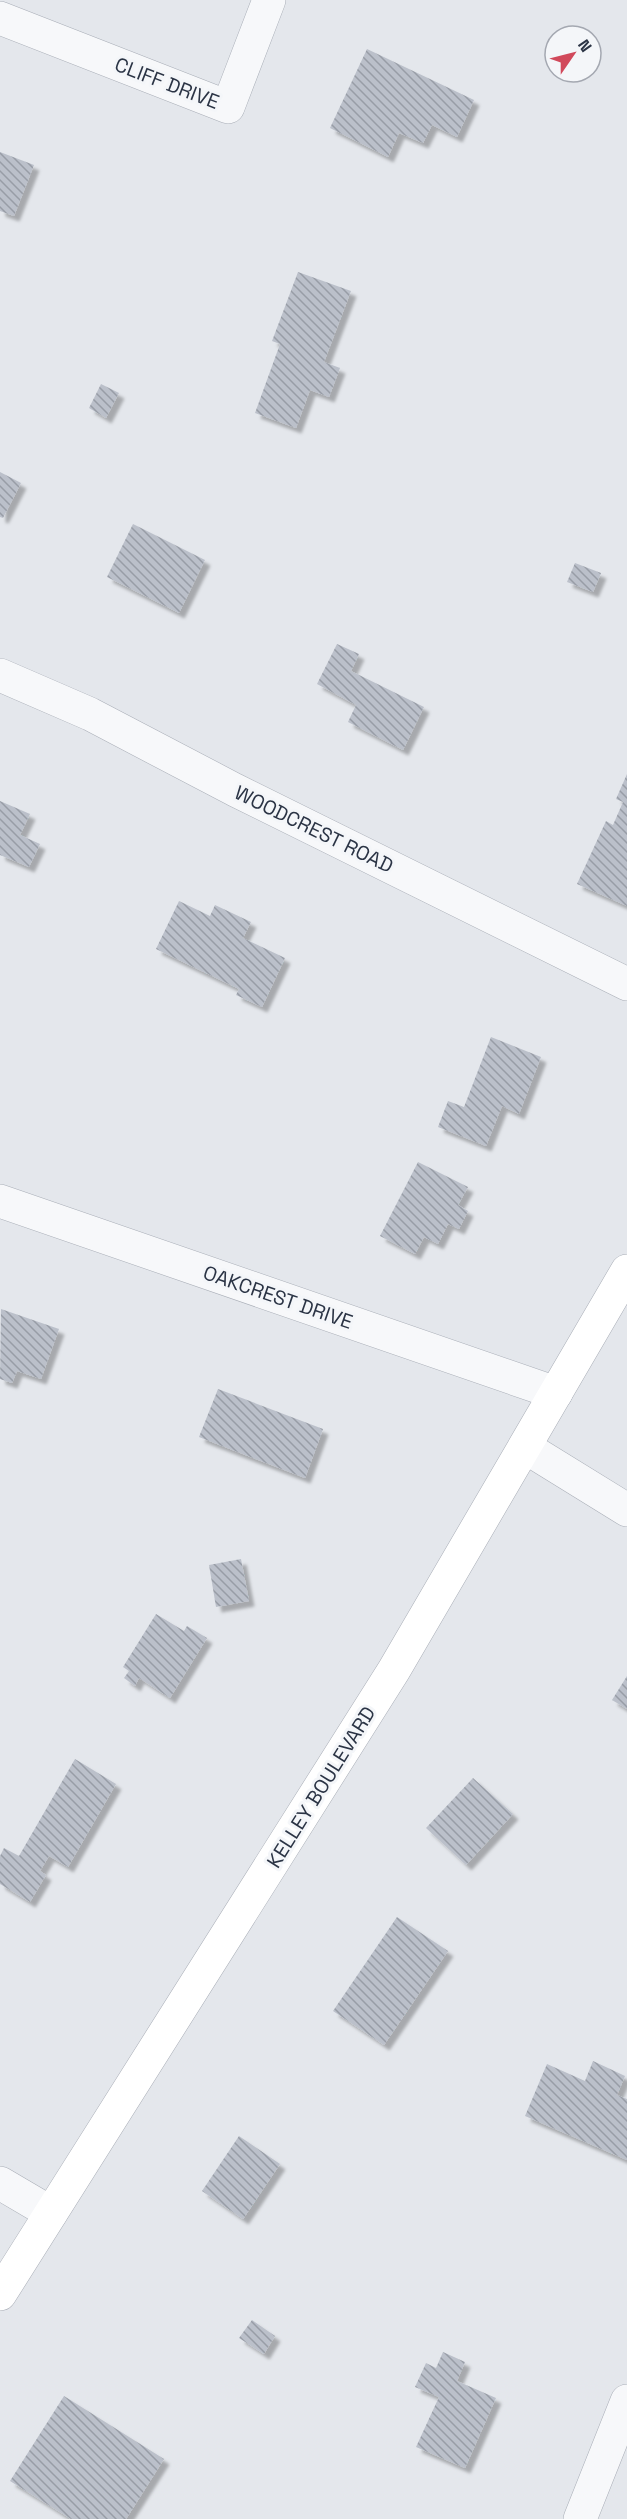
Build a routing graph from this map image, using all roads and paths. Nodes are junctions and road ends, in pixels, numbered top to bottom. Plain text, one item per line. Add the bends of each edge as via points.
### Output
1 (269, 0) edge
2 (0, 18) edge
3 (0, 675) edge
4 (627, 984) edge
5 (0, 1201) edge
6 (627, 1271) edge
7 (556, 1393) junction
8 (525, 1447) junction
9 (627, 1510) edge
10 (0, 2183) edge
11 (51, 2213) junction
12 (0, 2294) edge
13 (627, 2401) edge
14 (580, 2519) edge

1 - 2 street, CLIFF DRIVE via 228,107
3 - 4 street, WOODCREST ROAD via 90,714
5 - 7 street, OAKCREST DRIVE
6 - 7 main road, KELLEY BOULEVARD
7 - 8 main road, KELLEY BOULEVARD
8 - 9 street
8 - 11 main road, KELLEY BOULEVARD via 394,1671
10 - 11 street
11 - 12 main road, KELLEY BOULEVARD
13 - 14 street

